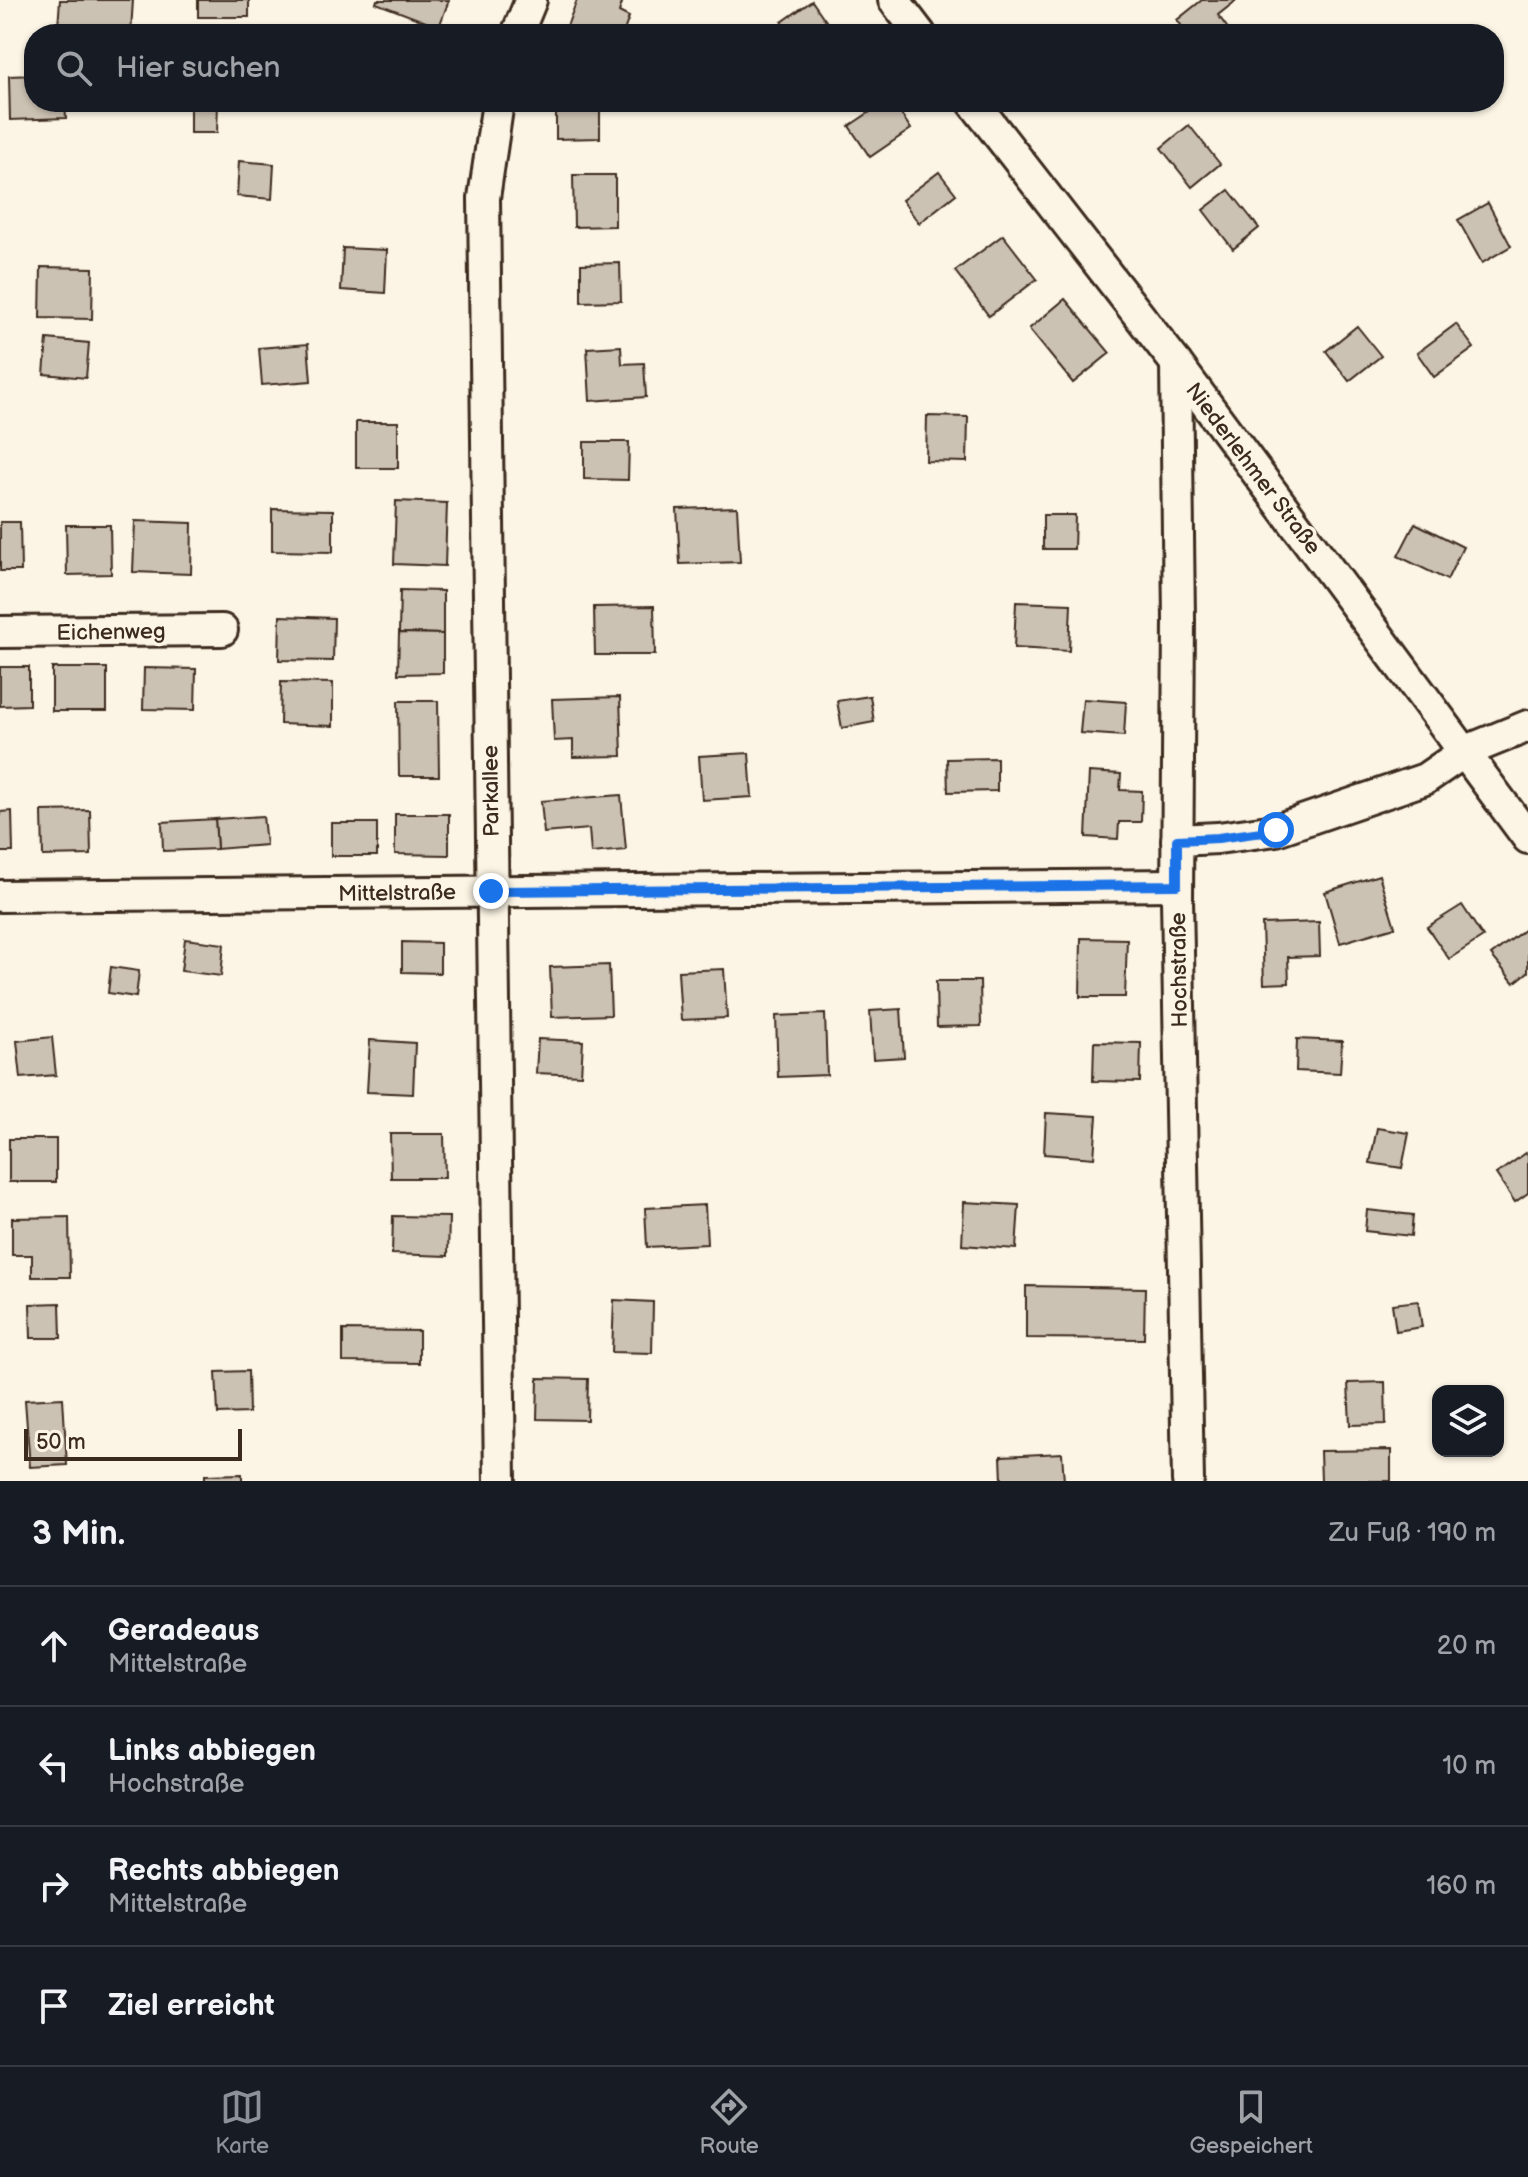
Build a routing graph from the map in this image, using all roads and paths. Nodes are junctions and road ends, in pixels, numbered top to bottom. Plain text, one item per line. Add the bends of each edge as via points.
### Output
1 (531, 0) edge
2 (894, 0) edge
3 (521, 24) edge
4 (912, 24) edge
5 (497, 112) edge
6 (981, 112) edge
7 (1176, 363) junction
8 (222, 630) dead end
9 (0, 632) edge
10 (1528, 726) edge
11 (1464, 752) junction
12 (1528, 838) edge
13 (1177, 840) junction
14 (1177, 885) junction
15 (491, 891) junction
16 (0, 896) edge
17 (500, 1481) edge
18 (1188, 1481) edge

1 - 3 street
2 - 4 street
5 - 15 street, Parkallee via 484,198
6 - 7 street, Niederlehmer Straße
7 - 11 street, Niederlehmer Straße
7 - 13 street, Hochstraße
8 - 9 street, Eichenweg
10 - 11 street
11 - 12 street, Niederlehmer Straße
11 - 13 street via 1425,779 1276,830
13 - 14 street, Hochstraße
14 - 15 street, Mittelstraße
14 - 18 street, Hochstraße
15 - 16 street, Mittelstraße
15 - 17 street, Parkallee

